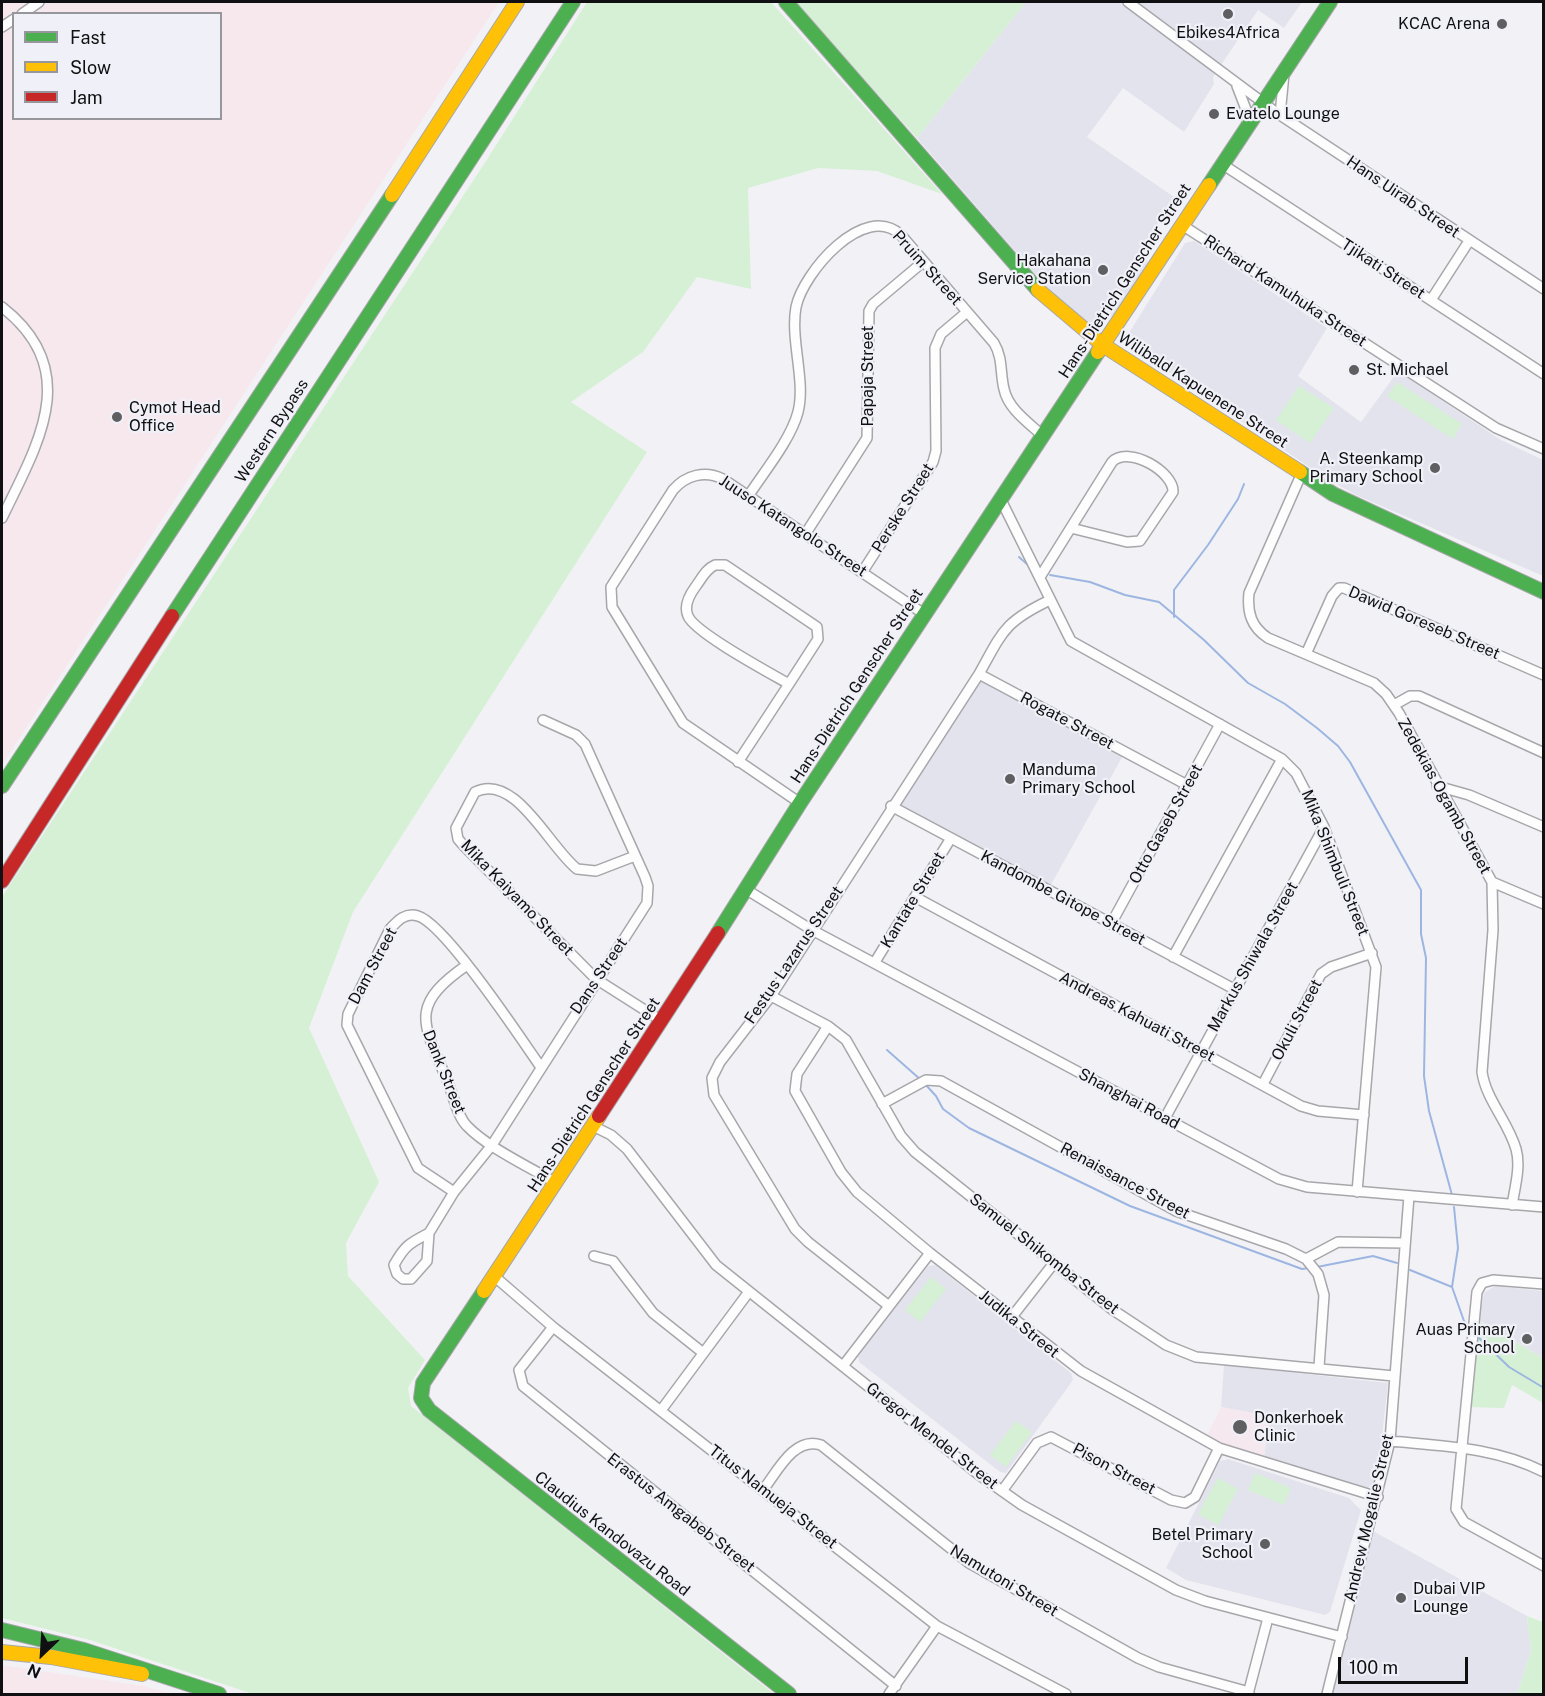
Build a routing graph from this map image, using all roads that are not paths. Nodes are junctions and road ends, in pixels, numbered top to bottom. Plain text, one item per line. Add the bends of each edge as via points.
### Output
1 (39, 2) edge
2 (517, 2) edge
3 (573, 2) edge
4 (786, 2) edge
5 (1128, 2) edge
6 (1330, 2) edge
7 (25, 12) edge
8 (1284, 71) junction
9 (1236, 83) junction
10 (1263, 103) junction
11 (1280, 115) junction
12 (1247, 126) junction
13 (1222, 164) junction
14 (1182, 225) junction
15 (1469, 241) junction
16 (924, 262) junction
17 (1544, 289) edge
18 (1431, 300) junction
19 (2, 307) edge
20 (967, 312) junction
21 (1103, 345) junction
22 (1544, 374) edge
23 (1044, 436) junction
24 (1544, 449) edge
25 (1301, 475) junction
26 (749, 495) junction
27 (1001, 500) junction
28 (2, 518) edge
29 (1071, 528) junction
30 (807, 533) junction
31 (863, 570) junction
32 (1040, 577) junction
33 (1544, 592) edge
34 (1050, 600) junction
35 (924, 614) junction
36 (1306, 654) junction
37 (979, 674) junction
38 (1544, 675) edge
39 (789, 684) junction
40 (1394, 705) junction
41 (543, 720) dead end
42 (1220, 724) junction
43 (1544, 753) edge
44 (1282, 759) junction
45 (738, 762) junction
46 (1187, 785) junction
47 (2, 786) edge
48 (1437, 786) junction
49 (800, 803) junction
50 (891, 806) junction
51 (1324, 827) junction
52 (1544, 827) edge
53 (951, 838) junction
54 (635, 856) junction
55 (2, 881) edge
56 (1492, 882) junction
57 (747, 890) junction
58 (915, 897) junction
59 (1544, 904) edge
60 (1111, 924) junction
61 (812, 930) junction
62 (1372, 952) junction
63 (1173, 957) junction
64 (875, 962) junction
65 (467, 965) junction
66 (596, 979) junction
67 (1234, 989) junction
68 (771, 996) junction
69 (662, 1021) junction
70 (828, 1026) junction
71 (1201, 1052) junction
72 (540, 1066) junction
73 (1263, 1084) junction
74 (882, 1104) junction
75 (1364, 1115) junction
76 (1165, 1118) junction
77 (593, 1126) junction
78 (492, 1144) junction
79 (556, 1183) junction
80 (454, 1192) junction
81 (1358, 1192) junction
82 (1409, 1196) junction
83 (1512, 1205) junction
84 (1544, 1207) edge
85 (429, 1233) junction
86 (1405, 1243) junction
87 (930, 1253) junction
88 (594, 1256) dead end
89 (1306, 1259) junction
90 (1054, 1263) junction
91 (494, 1276) junction
92 (1544, 1284) edge
93 (748, 1293) junction
94 (889, 1306) junction
95 (1011, 1318) junction
96 (553, 1327) junction
97 (702, 1352) junction
98 (843, 1366) junction
99 (1319, 1367) junction
100 (1394, 1376) junction
101 (420, 1394) joint
102 (662, 1409) junction
103 (1390, 1441) junction
104 (1219, 1448) junction
105 (1464, 1448) junction
106 (1544, 1472) edge
107 (763, 1490) junction
108 (1002, 1491) junction
109 (1377, 1497) junction
110 (1544, 1566) edge
111 (1268, 1618) junction
112 (937, 1626) junction
113 (2, 1630) edge
114 (1342, 1637) junction
115 (2, 1652) edge
116 (153, 1674) junction
117 (896, 1686) junction
118 (1249, 1693) edge
119 (219, 1695) edge
120 (789, 1695) edge
121 (889, 1695) edge
122 (1066, 1695) edge
123 (1327, 1695) edge

1 - 7 street
2 - 47 main road, Western Bypass
3 - 55 main road, Western Bypass
4 - 21 main road, Wilibald Kapuenene Street via 1040,292
5 - 9 street, Hans Uirab Street
6 - 8 main road, Hans-Dietrich Genscher Street
8 - 10 main road, Hans-Dietrich Genscher Street
8 - 11 street
9 - 10 street, Hans Uirab Street
9 - 12 street via 1247,112
10 - 11 street, Hans Uirab Street
10 - 12 main road, Hans-Dietrich Genscher Street
11 - 15 street, Hans Uirab Street
12 - 13 main road, Hans-Dietrich Genscher Street
13 - 14 main road, Hans-Dietrich Genscher Street
13 - 18 street, Tjikati Street
14 - 21 main road, Hans-Dietrich Genscher Street
14 - 24 street, Richard Kamuhuka Street via 1497,428
15 - 17 street, Hans Uirab Street
15 - 18 street
16 - 20 street, Pruim Street
16 - 26 street, Pruim Street via 897,231 884,226 844,238 821,261 796,309 797,414
16 - 30 street, Papaja Street via 869,311 867,438
18 - 22 street, Tjikati Street
19 - 28 street via 30,336 41,360 47,391 41,435
20 - 23 street, Pruim Street via 998,349 1006,398
20 - 31 street, Perske Street via 941,334 936,348 933,462
21 - 23 main road, Hans-Dietrich Genscher Street
21 - 25 main road, Wilibald Kapuenene Street
23 - 27 main road, Hans-Dietrich Genscher Street
25 - 33 main road, Wilibald Kapuenene Street via 1374,515
25 - 36 street, Zedekias Ogamb Street via 1248,593 1248,607 1251,620 1261,633
26 - 30 street, Juuso Katangolo Street
26 - 45 street, Juuso Katangolo Street via 715,475 696,475 682,481 615,580 610,600 678,718
27 - 32 street, Mika Shimbuli Street
27 - 35 main road, Hans-Dietrich Genscher Street
29 - 29 street via 1118,457 1131,455 1171,481 1173,492 1140,541 1127,542
29 - 32 street
30 - 31 street, Juuso Katangolo Street
31 - 35 street, Juuso Katangolo Street
32 - 34 street, Mika Shimbuli Street
34 - 37 street, Festus Lazarus Street via 1020,614 1009,624
34 - 42 street, Mika Shimbuli Street via 1076,646
35 - 49 main road, Hans-Dietrich Genscher Street
36 - 38 street, Dawid Goreseb Street via 1332,596 1344,588
36 - 40 street, Zedekias Ogamb Street via 1374,683
37 - 46 street, Rogate Street
37 - 50 street, Festus Lazarus Street
39 - 39 street via 818,639 818,627 725,565 711,567 689,595 688,618 703,632
39 - 45 street
40 - 43 street via 1410,696 1419,696
40 - 48 street, Zedekias Ogamb Street
41 - 54 street, Dans Street via 576,735 585,744
42 - 44 street, Mika Shimbuli Street
42 - 46 street, Otto Gaseb Street
44 - 51 street, Mika Shimbuli Street via 1299,778
44 - 63 street
45 - 49 street, Juuso Katangolo Street
46 - 60 street, Otto Gaseb Street
48 - 52 street via 1469,795
48 - 56 street, Zedekias Ogamb Street
49 - 57 main road, Hans-Dietrich Genscher Street
50 - 53 street, Kandombe Gitope Street
50 - 61 street, Festus Lazarus Street
51 - 62 street, Mika Shimbuli Street
51 - 67 street, Markus Shiwala Street
53 - 58 street, Kantate Street
53 - 60 street, Kandombe Gitope Street
54 - 66 street, Dans Street via 648,886 647,903
54 - 66 street, Mika Kaiyamo Street via 596,871 577,869 516,800 498,788 475,792 457,823 458,839
56 - 59 street
56 - 83 street, Zedekias Ogamb Street via 1493,930 1482,1072 1485,1087 1516,1149
57 - 61 street, Shanghai Road
57 - 69 main road, Hans-Dietrich Genscher Street
58 - 64 street, Kantate Street
58 - 71 street, Andreas Kahuati Street
60 - 63 street, Kandombe Gitope Street
61 - 64 street, Shanghai Road
61 - 68 street, Festus Lazarus Street
62 - 73 street, Okuli Street via 1321,974
62 - 75 street, Mika Shimbuli Street via 1376,980
63 - 67 street, Kandombe Gitope Street
64 - 76 street, Shanghai Road
65 - 72 street, Dam Street
65 - 78 street, Dank Street via 440,985 425,1014 424,1026 465,1124
65 - 80 street, Dam Street via 429,922 417,915 402,917 390,928 347,1019 418,1168
66 - 69 street, Mika Kaiyamo Street
66 - 72 street, Dans Street
67 - 71 street, Markus Shiwala Street
68 - 70 street, Samuel Shikomba Street
68 - 94 street, Festus Lazarus Street via 720,1062 712,1078 714,1095 795,1229
69 - 77 main road, Hans-Dietrich Genscher Street
70 - 74 street, Samuel Shikomba Street via 846,1040
70 - 87 street, Judika Street via 797,1074 798,1097 851,1186
71 - 73 street, Andreas Kahuati Street
71 - 76 street, Markus Shiwala Street
72 - 78 street, Dans Street
73 - 75 street, Andreas Kahuati Street via 1310,1110
74 - 89 street, Renaissance Street via 926,1080 941,1081 1176,1211
74 - 90 street, Samuel Shikomba Street via 915,1152
75 - 81 street, Mika Shimbuli Street
76 - 81 street, Shanghai Road via 1279,1179 1308,1187
77 - 79 main road, Hans-Dietrich Genscher Street
77 - 93 street, Gregor Mendel Street via 627,1149 704,1253
78 - 79 street, Dank Street
78 - 80 street, Dans Street
79 - 91 main road, Hans-Dietrich Genscher Street
80 - 85 street, Dans Street
81 - 82 street, Shanghai Road
82 - 83 street, Shanghai Road
82 - 86 street, Andrew Mogalie Street
83 - 84 street, Shanghai Road
85 - 85 street, Dans Street via 427,1262 411,1278 403,1280 394,1265 401,1252 407,1244
86 - 89 street via 1338,1242
86 - 100 street, Andrew Mogalie Street
87 - 94 street
87 - 95 street, Judika Street
88 - 97 street via 613,1261 653,1313
89 - 99 street via 1318,1274 1324,1295
90 - 95 street
90 - 99 street, Samuel Shikomba Street via 1113,1310 1187,1354
91 - 96 street, Titus Namueja Street
91 - 101 main road, Hans-Dietrich Genscher Street via 428,1371
92 - 105 street via 1493,1280 1479,1286
93 - 97 street
93 - 98 street, Gregor Mendel Street
94 - 98 street
95 - 104 street, Judika Street via 1081,1371
96 - 102 street, Titus Namueja Street
96 - 117 street, Erastus Amgabeb Street via 519,1370 523,1386
97 - 102 street
98 - 108 street, Gregor Mendel Street
99 - 100 street, Samuel Shikomba Street
100 - 103 street, Andrew Mogalie Street
101 - 120 main road, Claudius Kandovazu Road via 429,1410
102 - 107 street, Titus Namueja Street
103 - 105 street
103 - 109 street, Andrew Mogalie Street
104 - 108 street, Pison Street via 1195,1497 1185,1503 1171,1500 1052,1437 1037,1443
104 - 109 street, Judika Street
105 - 106 street via 1506,1456
105 - 110 street via 1456,1509 1459,1519
107 - 112 street, Titus Namueja Street
107 - 118 street, Namutoni Street via 796,1449 807,1443 821,1445 969,1563 1138,1658
108 - 111 street, Gregor Mendel Street via 1176,1590
109 - 114 street, Andrew Mogalie Street
111 - 114 street, Gregor Mendel Street
111 - 118 street
112 - 117 street
112 - 122 street, Titus Namueja Street
113 - 116 main road via 129,1663
114 - 123 street, Andrew Mogalie Street
115 - 116 main road
116 - 119 main road
117 - 121 street

